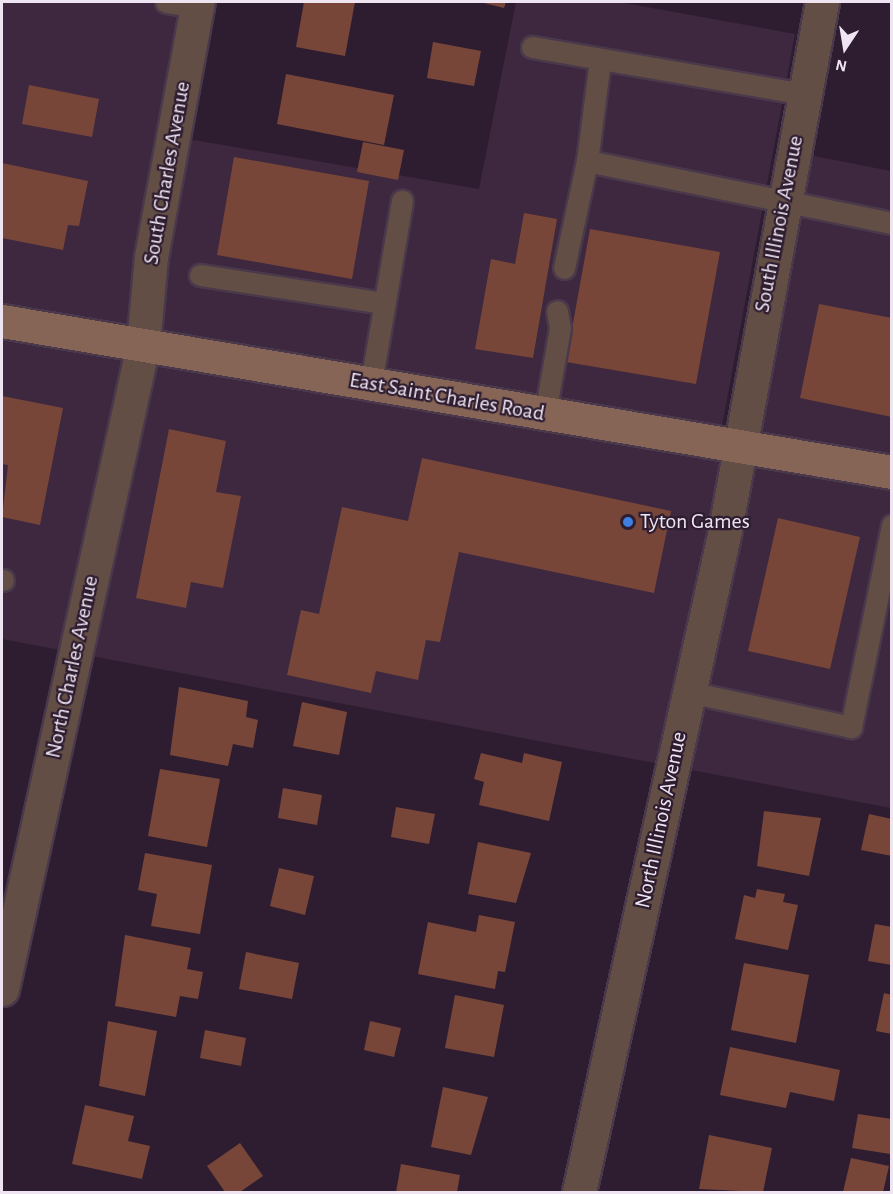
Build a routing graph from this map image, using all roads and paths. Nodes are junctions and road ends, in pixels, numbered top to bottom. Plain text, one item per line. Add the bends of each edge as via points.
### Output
1 (822, 2) edge
2 (187, 3) edge
3 (532, 47) dead end
4 (600, 60) junction
5 (804, 94) junction
6 (587, 161) junction
7 (402, 201) dead end
8 (783, 204) junction
9 (891, 223) edge
10 (570, 266) dead end
11 (200, 275) dead end
12 (384, 303) junction
13 (562, 317) dead end
14 (2, 321) edge
15 (143, 345) junction
16 (370, 384) junction
17 (545, 414) junction
18 (737, 446) junction
19 (891, 472) edge
20 (891, 525) edge
21 (689, 692) junction
22 (2, 989) edge
23 (579, 1192) edge

1 - 5 street, South Illinois Avenue
2 - 15 street, South Charles Avenue via 151,257
3 - 4 lane
4 - 5 lane
4 - 6 lane
5 - 8 street, South Illinois Avenue
6 - 8 lane
6 - 10 lane
7 - 12 lane
8 - 9 lane
8 - 18 street, South Illinois Avenue
11 - 12 lane
12 - 16 lane
13 - 17 lane
14 - 15 main road, East Saint Charles Road
15 - 16 main road, East Saint Charles Road
15 - 22 street, North Charles Avenue
16 - 17 main road, East Saint Charles Road
17 - 18 main road, East Saint Charles Road
18 - 19 main road, East Saint Charles Road
18 - 21 street, North Illinois Avenue
20 - 21 lane via 851,727
21 - 23 street, North Illinois Avenue

